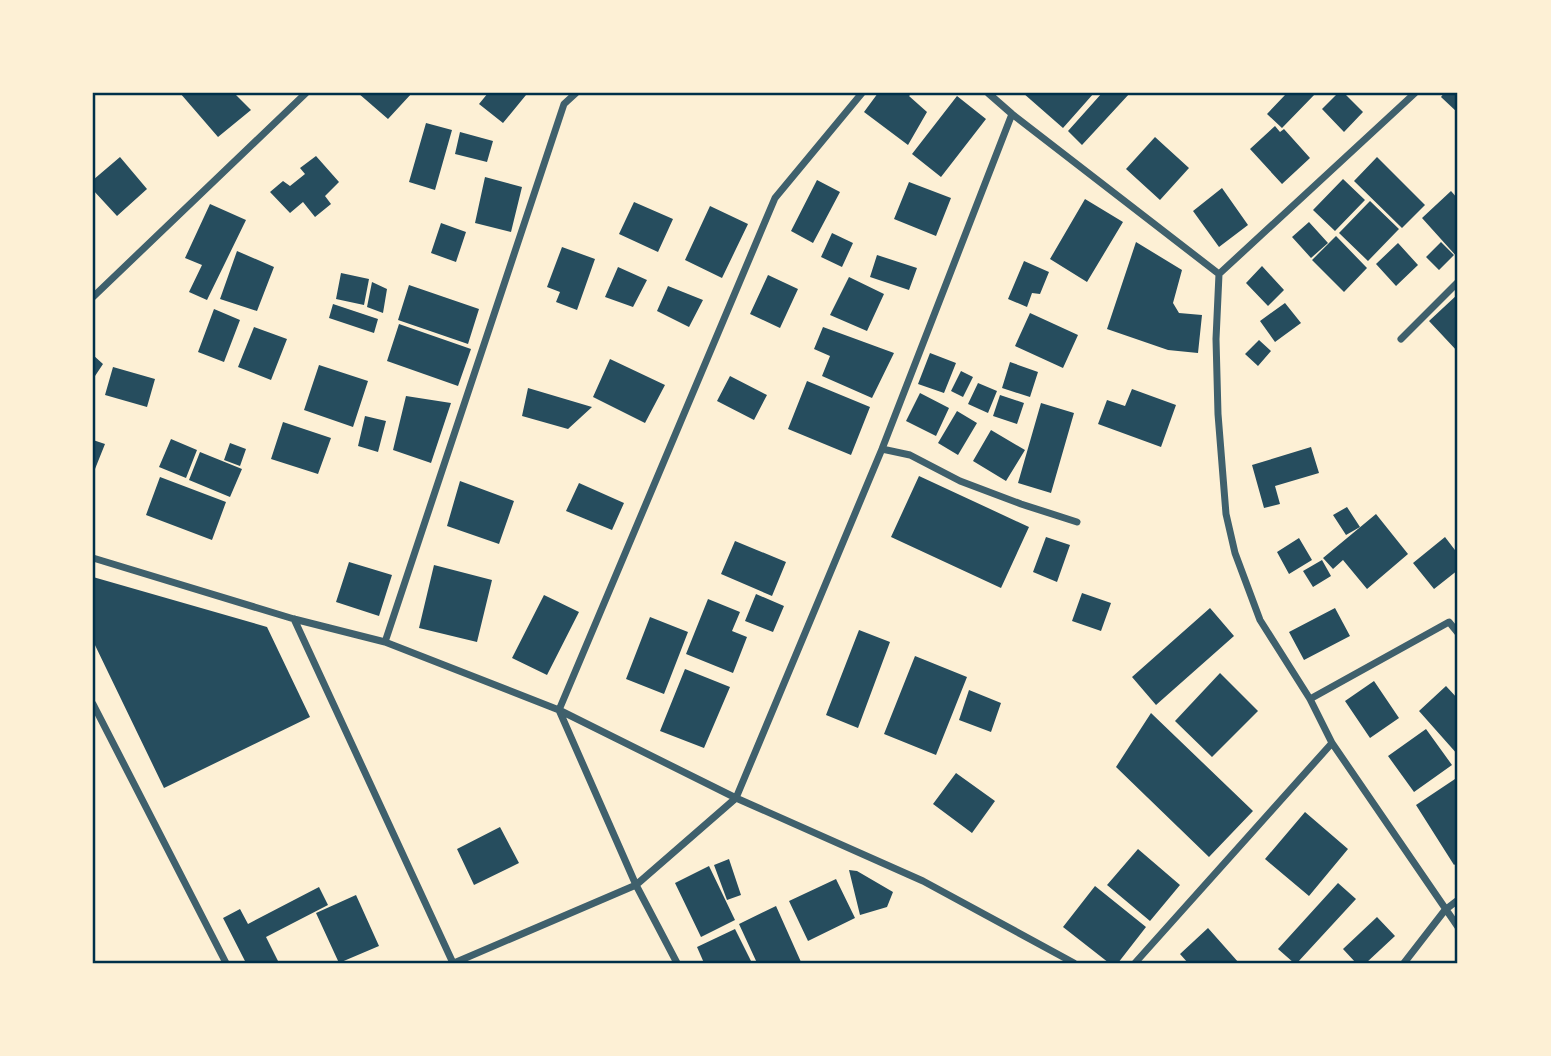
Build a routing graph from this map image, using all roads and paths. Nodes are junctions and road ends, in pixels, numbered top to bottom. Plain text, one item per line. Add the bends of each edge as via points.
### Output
1 (306, 93) edge
2 (576, 93) edge
3 (862, 93) edge
4 (988, 93) edge
5 (1415, 93) edge
6 (1012, 114) junction
7 (1219, 274) junction
8 (1458, 282) edge
9 (93, 297) edge
10 (1401, 339) dead end
11 (882, 449) junction
12 (1077, 522) dead end
13 (93, 558) edge
14 (294, 619) junction
15 (1458, 632) edge
16 (385, 642) junction
17 (1310, 699) junction
18 (93, 704) edge
19 (559, 710) junction
20 (1332, 743) junction
21 (736, 797) junction
22 (636, 885) junction
23 (1458, 900) edge
24 (1445, 910) junction
25 (1458, 927) edge
26 (226, 963) edge
27 (454, 963) edge
28 (677, 963) edge
29 (1074, 963) edge
30 (1135, 963) edge
31 (1404, 963) edge

1 - 9 street
2 - 16 street via 564,104
3 - 19 street via 775,198
4 - 6 street
5 - 7 street
6 - 7 street
6 - 11 street
7 - 17 street via 1218,414 1226,514 1260,621
8 - 10 street
11 - 12 street via 910,455 960,481
11 - 21 street
13 - 14 street
14 - 16 street
14 - 27 street
15 - 17 street via 1449,622
16 - 19 street
17 - 20 street
18 - 26 street
19 - 21 street
19 - 22 street
20 - 24 street
20 - 30 street
21 - 22 street
21 - 29 street via 923,881
22 - 27 street
22 - 28 street
23 - 24 street
24 - 25 street
24 - 31 street

